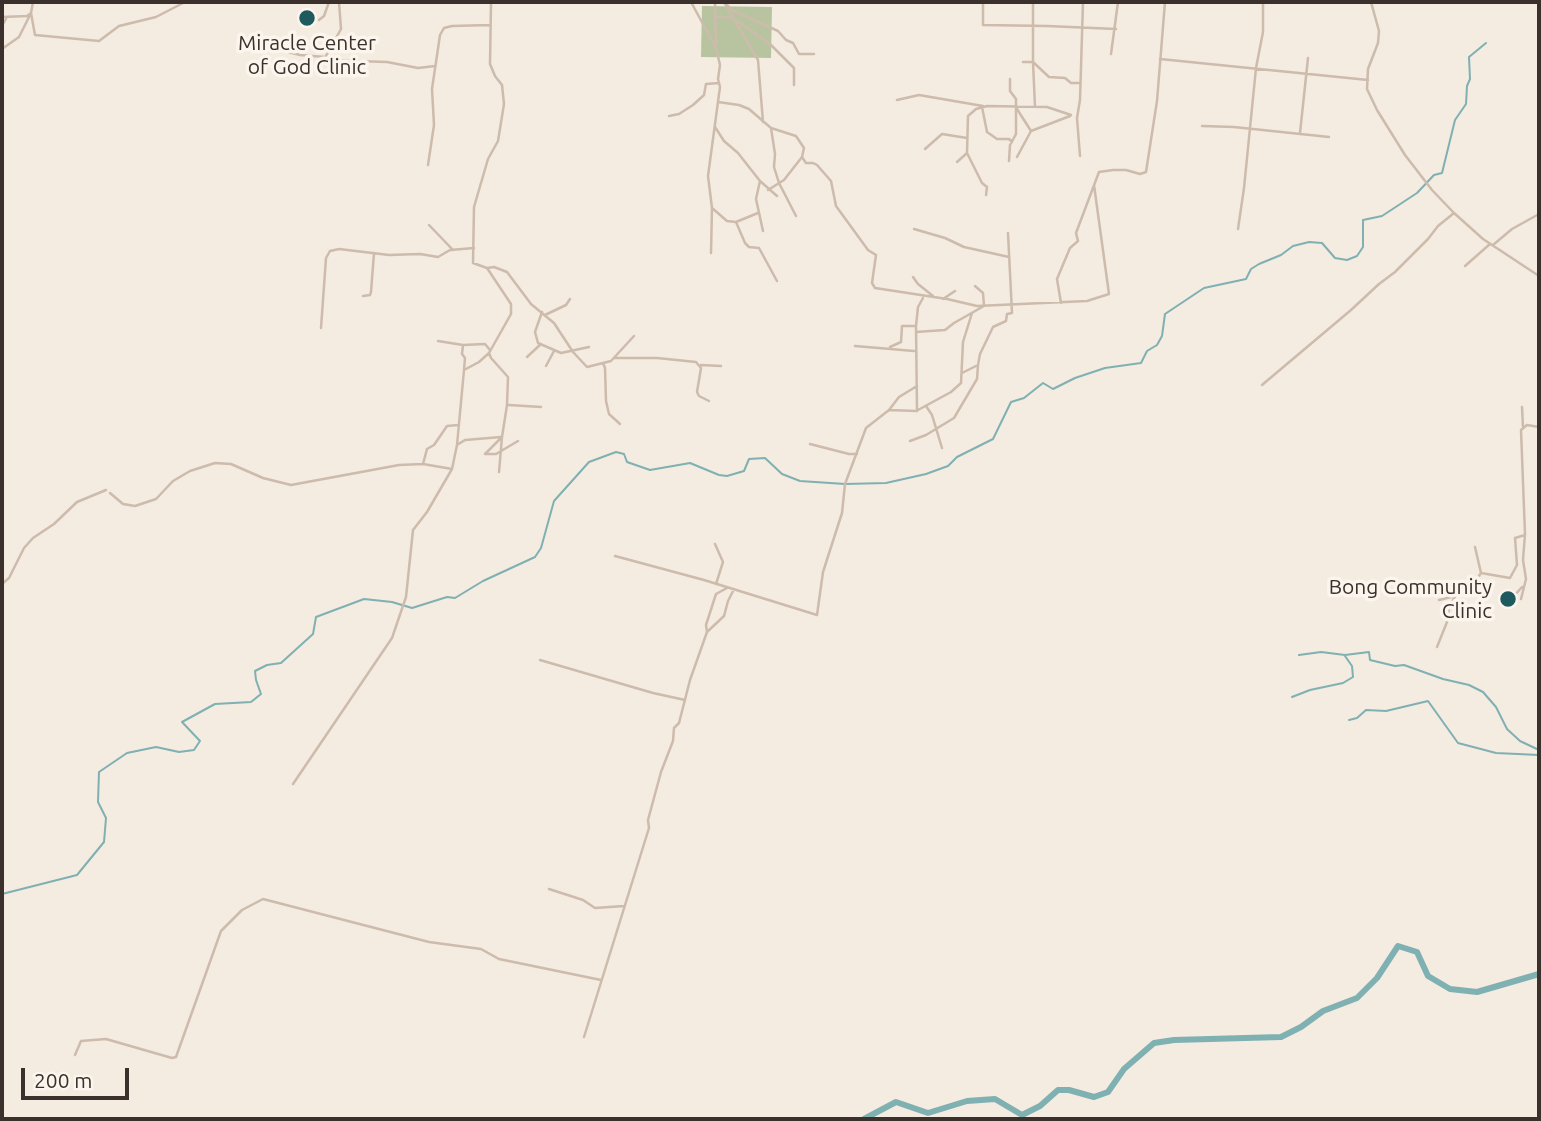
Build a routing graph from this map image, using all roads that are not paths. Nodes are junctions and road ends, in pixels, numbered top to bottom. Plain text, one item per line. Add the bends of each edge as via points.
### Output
1 (33, 2) edge
2 (185, 2) edge
3 (329, 2) edge
4 (338, 2) edge
5 (491, 2) edge
6 (691, 2) edge
7 (715, 2) edge
8 (724, 2) edge
9 (983, 2) edge
10 (1033, 2) edge
11 (1083, 2) edge
12 (1118, 2) edge
13 (1165, 2) edge
14 (1263, 2) edge
15 (1371, 2) edge
16 (178, 3) edge
17 (31, 13) junction
18 (715, 16) junction
19 (4, 17) edge
20 (733, 18) junction
21 (319, 20) dead end
22 (490, 25) junction
23 (2, 26) edge
24 (1033, 26) junction
25 (1083, 28) junction
26 (1116, 29) junction
27 (3, 48) edge
28 (716, 48) junction
29 (288, 51) dead end
30 (814, 54) dead end
31 (1111, 54) dead end
32 (324, 58) junction
33 (1308, 58) dead end
34 (1160, 59) junction
35 (1023, 62) dead end
36 (1032, 62) junction
37 (435, 66) junction
38 (1256, 68) junction
39 (317, 72) dead end
40 (1306, 73) junction
41 (1010, 79) dead end
42 (1368, 80) junction
43 (719, 83) junction
44 (1080, 83) junction
45 (794, 85) dead end
46 (897, 100) dead end
47 (718, 102) junction
48 (972, 104) junction
49 (987, 106) junction
50 (1016, 106) junction
51 (982, 107) junction
52 (1035, 107) junction
53 (1078, 114) junction
54 (1071, 115) junction
55 (669, 116) dead end
56 (968, 116) junction
57 (763, 122) junction
58 (1202, 126) dead end
59 (715, 127) junction
60 (771, 128) junction
61 (1251, 129) junction
62 (1031, 131) junction
63 (1300, 134) junction
64 (1329, 137) dead end
65 (967, 138) junction
66 (1012, 142) junction
67 (925, 149) dead end
68 (967, 153) junction
69 (1080, 156) dead end
70 (802, 157) junction
71 (1017, 157) dead end
72 (1009, 161) dead end
73 (957, 162) dead end
74 (428, 165) dead end
75 (760, 181) junction
76 (779, 183) junction
77 (1094, 185) junction
78 (768, 190) junction
79 (986, 195) dead end
80 (778, 196) dead end
81 (712, 208) junction
82 (758, 213) junction
83 (1454, 213) junction
84 (1539, 214) edge
85 (796, 216) dead end
86 (736, 222) junction
87 (429, 225) dead end
88 (914, 229) dead end
89 (1238, 229) dead end
90 (763, 231) dead end
91 (1008, 233) dead end
92 (1491, 244) junction
93 (474, 248) junction
94 (453, 250) junction
95 (374, 253) junction
96 (711, 253) dead end
97 (1009, 257) junction
98 (1465, 266) dead end
99 (487, 268) junction
100 (1539, 276) edge
101 (913, 277) dead end
102 (777, 281) dead end
103 (975, 286) dead end
104 (955, 291) dead end
105 (363, 296) dead end
106 (924, 297) junction
107 (936, 298) junction
108 (570, 299) dead end
109 (943, 299) junction
110 (1061, 303) junction
111 (1010, 305) junction
112 (984, 306) junction
113 (543, 313) junction
114 (972, 313) junction
115 (916, 326) junction
116 (321, 328) dead end
117 (916, 332) junction
118 (634, 336) dead end
119 (438, 341) dead end
120 (541, 344) junction
121 (463, 345) junction
122 (855, 346) dead end
123 (589, 347) dead end
124 (888, 349) junction
125 (490, 351) junction
126 (554, 351) junction
127 (916, 351) junction
128 (573, 352) junction
129 (527, 357) dead end
130 (614, 358) junction
131 (603, 363) junction
132 (701, 365) junction
133 (978, 365) junction
134 (545, 366) dead end
135 (721, 366) dead end
136 (464, 370) junction
137 (962, 373) junction
138 (1262, 385) dead end
139 (917, 386) junction
140 (709, 401) dead end
141 (508, 405) junction
142 (926, 406) junction
143 (541, 407) dead end
144 (1522, 407) dead end
145 (889, 410) junction
146 (917, 411) junction
147 (620, 424) dead end
148 (458, 425) junction
149 (1523, 427) junction
150 (1539, 427) edge
151 (936, 429) junction
152 (502, 437) junction
153 (518, 441) dead end
154 (910, 441) dead end
155 (457, 444) junction
156 (810, 444) dead end
157 (942, 448) dead end
158 (501, 451) junction
159 (857, 454) junction
160 (422, 464) junction
161 (452, 469) junction
162 (499, 472) dead end
163 (106, 490) dead end
164 (110, 493) dead end
165 (1525, 534) junction
166 (715, 544) dead end
167 (1475, 547) dead end
168 (615, 556) dead end
169 (1481, 573) junction
170 (2, 584) edge
171 (716, 584) junction
172 (1524, 584) junction
173 (727, 588) junction
174 (734, 589) junction
175 (1455, 596) junction
176 (1514, 596) dead end
177 (1521, 599) dead end
178 (1438, 600) dead end
179 (707, 632) junction
180 (1437, 646) dead end
181 (540, 660) dead end
182 (685, 700) junction
183 (293, 784) dead end
184 (549, 889) dead end
185 (624, 906) junction
186 (601, 980) junction
187 (584, 1037) dead end
188 (75, 1055) dead end

1 - 17 street
2 - 16 street
3 - 21 street
4 - 32 street via 341,29
5 - 22 street
6 - 28 street
7 - 18 street
8 - 20 street
8 - 30 street via 778,31 799,54
9 - 24 street via 983,26
10 - 24 street
11 - 25 street
12 - 26 street
13 - 34 street
14 - 38 street
15 - 42 street via 1379,31
16 - 17 street via 156,17 119,26 99,41 35,35
17 - 19 street
17 - 27 street via 19,37
18 - 20 street
18 - 28 street
19 - 23 street
20 - 45 street via 794,68
20 - 57 street via 758,60
22 - 37 street via 444,27
22 - 93 street via 490,64 502,85 504,104 498,141 474,207
24 - 25 street
24 - 36 street
25 - 26 street
25 - 44 street
26 - 31 street
28 - 43 street
29 - 32 street
32 - 37 street
32 - 39 street
33 - 40 street
34 - 38 street
34 - 77 street via 1146,172 1099,172
35 - 36 street
36 - 44 street via 1049,77
36 - 52 street
37 - 74 street
38 - 40 street
38 - 61 street
40 - 42 street
40 - 63 street
41 - 50 street
42 - 83 street via 1367,89 1377,110 1423,180
43 - 47 street
43 - 55 street via 706,84 704,95 694,105
44 - 53 street
46 - 48 street via 919,95
47 - 57 street via 749,109
47 - 59 street
48 - 49 street
48 - 56 street
49 - 50 street
49 - 51 street
50 - 52 street
50 - 62 street
50 - 66 street
51 - 56 street
51 - 66 street via 987,132
52 - 54 street
53 - 54 street
53 - 69 street
54 - 62 street
56 - 65 street
57 - 60 street
58 - 61 street
59 - 75 street
59 - 81 street via 708,176
60 - 70 street via 796,136 804,148
60 - 76 street
61 - 63 street
61 - 89 street
62 - 71 street
63 - 64 street
65 - 67 street via 942,134
65 - 68 street
66 - 72 street
68 - 73 street
68 - 79 street
70 - 76 street
70 - 106 street via 831,181 836,206 876,255 875,288
75 - 78 street
75 - 82 street
76 - 78 street
76 - 85 street
77 - 110 street via 1076,233 1078,242 1070,248 1057,279
77 - 110 street via 1109,294 1087,302
78 - 80 street
81 - 86 street via 727,221
81 - 96 street
82 - 86 street
82 - 90 street
83 - 92 street
83 - 138 street via 1401,266
84 - 92 street
86 - 102 street via 745,243 759,248
87 - 94 street
88 - 97 street
91 - 97 street
92 - 98 street
92 - 100 street
93 - 94 street
93 - 99 street via 473,263
94 - 95 street via 438,257
95 - 105 street via 371,292
95 - 116 street via 338,249 327,253
97 - 111 street
99 - 113 street via 507,272
99 - 125 street via 511,304 511,314
101 - 107 street
103 - 112 street via 983,293
104 - 109 street
106 - 107 street
106 - 115 street
107 - 109 street
108 - 113 street
109 - 112 street
110 - 111 street
111 - 112 street
111 - 133 street via 1012,313 993,327
112 - 114 street
113 - 120 street via 535,332
113 - 128 street
114 - 117 street via 945,330
114 - 137 street
115 - 117 street
115 - 124 street via 902,326 901,342
117 - 127 street
118 - 130 street
119 - 121 street
120 - 126 street
120 - 129 street
121 - 125 street via 485,344
121 - 136 street
122 - 124 street
123 - 128 street
124 - 127 street
125 - 136 street
125 - 141 street via 508,377
126 - 128 street
126 - 134 street
127 - 139 street
128 - 131 street via 587,367
130 - 131 street
130 - 132 street
131 - 147 street via 609,414
132 - 135 street
132 - 140 street via 697,392
133 - 137 street
133 - 151 street via 976,379 954,418
136 - 148 street
137 - 142 street via 956,388
139 - 145 street
139 - 146 street
141 - 143 street
141 - 152 street
142 - 146 street
142 - 151 street
144 - 149 street
145 - 146 street
145 - 159 street via 866,428
148 - 155 street
148 - 160 street via 447,426 427,449
149 - 150 street
149 - 165 street
151 - 154 street
151 - 157 street
152 - 155 street
152 - 158 street
152 - 158 street via 485,454
153 - 158 street
155 - 161 street
156 - 159 street
158 - 162 street
159 - 174 street via 823,572 817,615
160 - 161 street
160 - 164 street via 297,486 215,463 190,471 156,499 135,506 123,505
161 - 183 street via 413,530 406,597 392,638
163 - 170 street via 77,502 33,538
165 - 169 street via 1515,538 1517,565 1510,578
165 - 172 street
166 - 171 street via 723,562
167 - 169 street
168 - 171 street
169 - 175 street
171 - 173 street
172 - 176 street
172 - 177 street
173 - 174 street
173 - 179 street via 716,594
174 - 179 street via 724,616
175 - 178 street
175 - 180 street
179 - 182 street
181 - 182 street
182 - 185 street
184 - 185 street via 595,908
185 - 186 street
186 - 187 street
186 - 188 street via 263,899 242,910 221,931 176,1057 106,1039 81,1041

